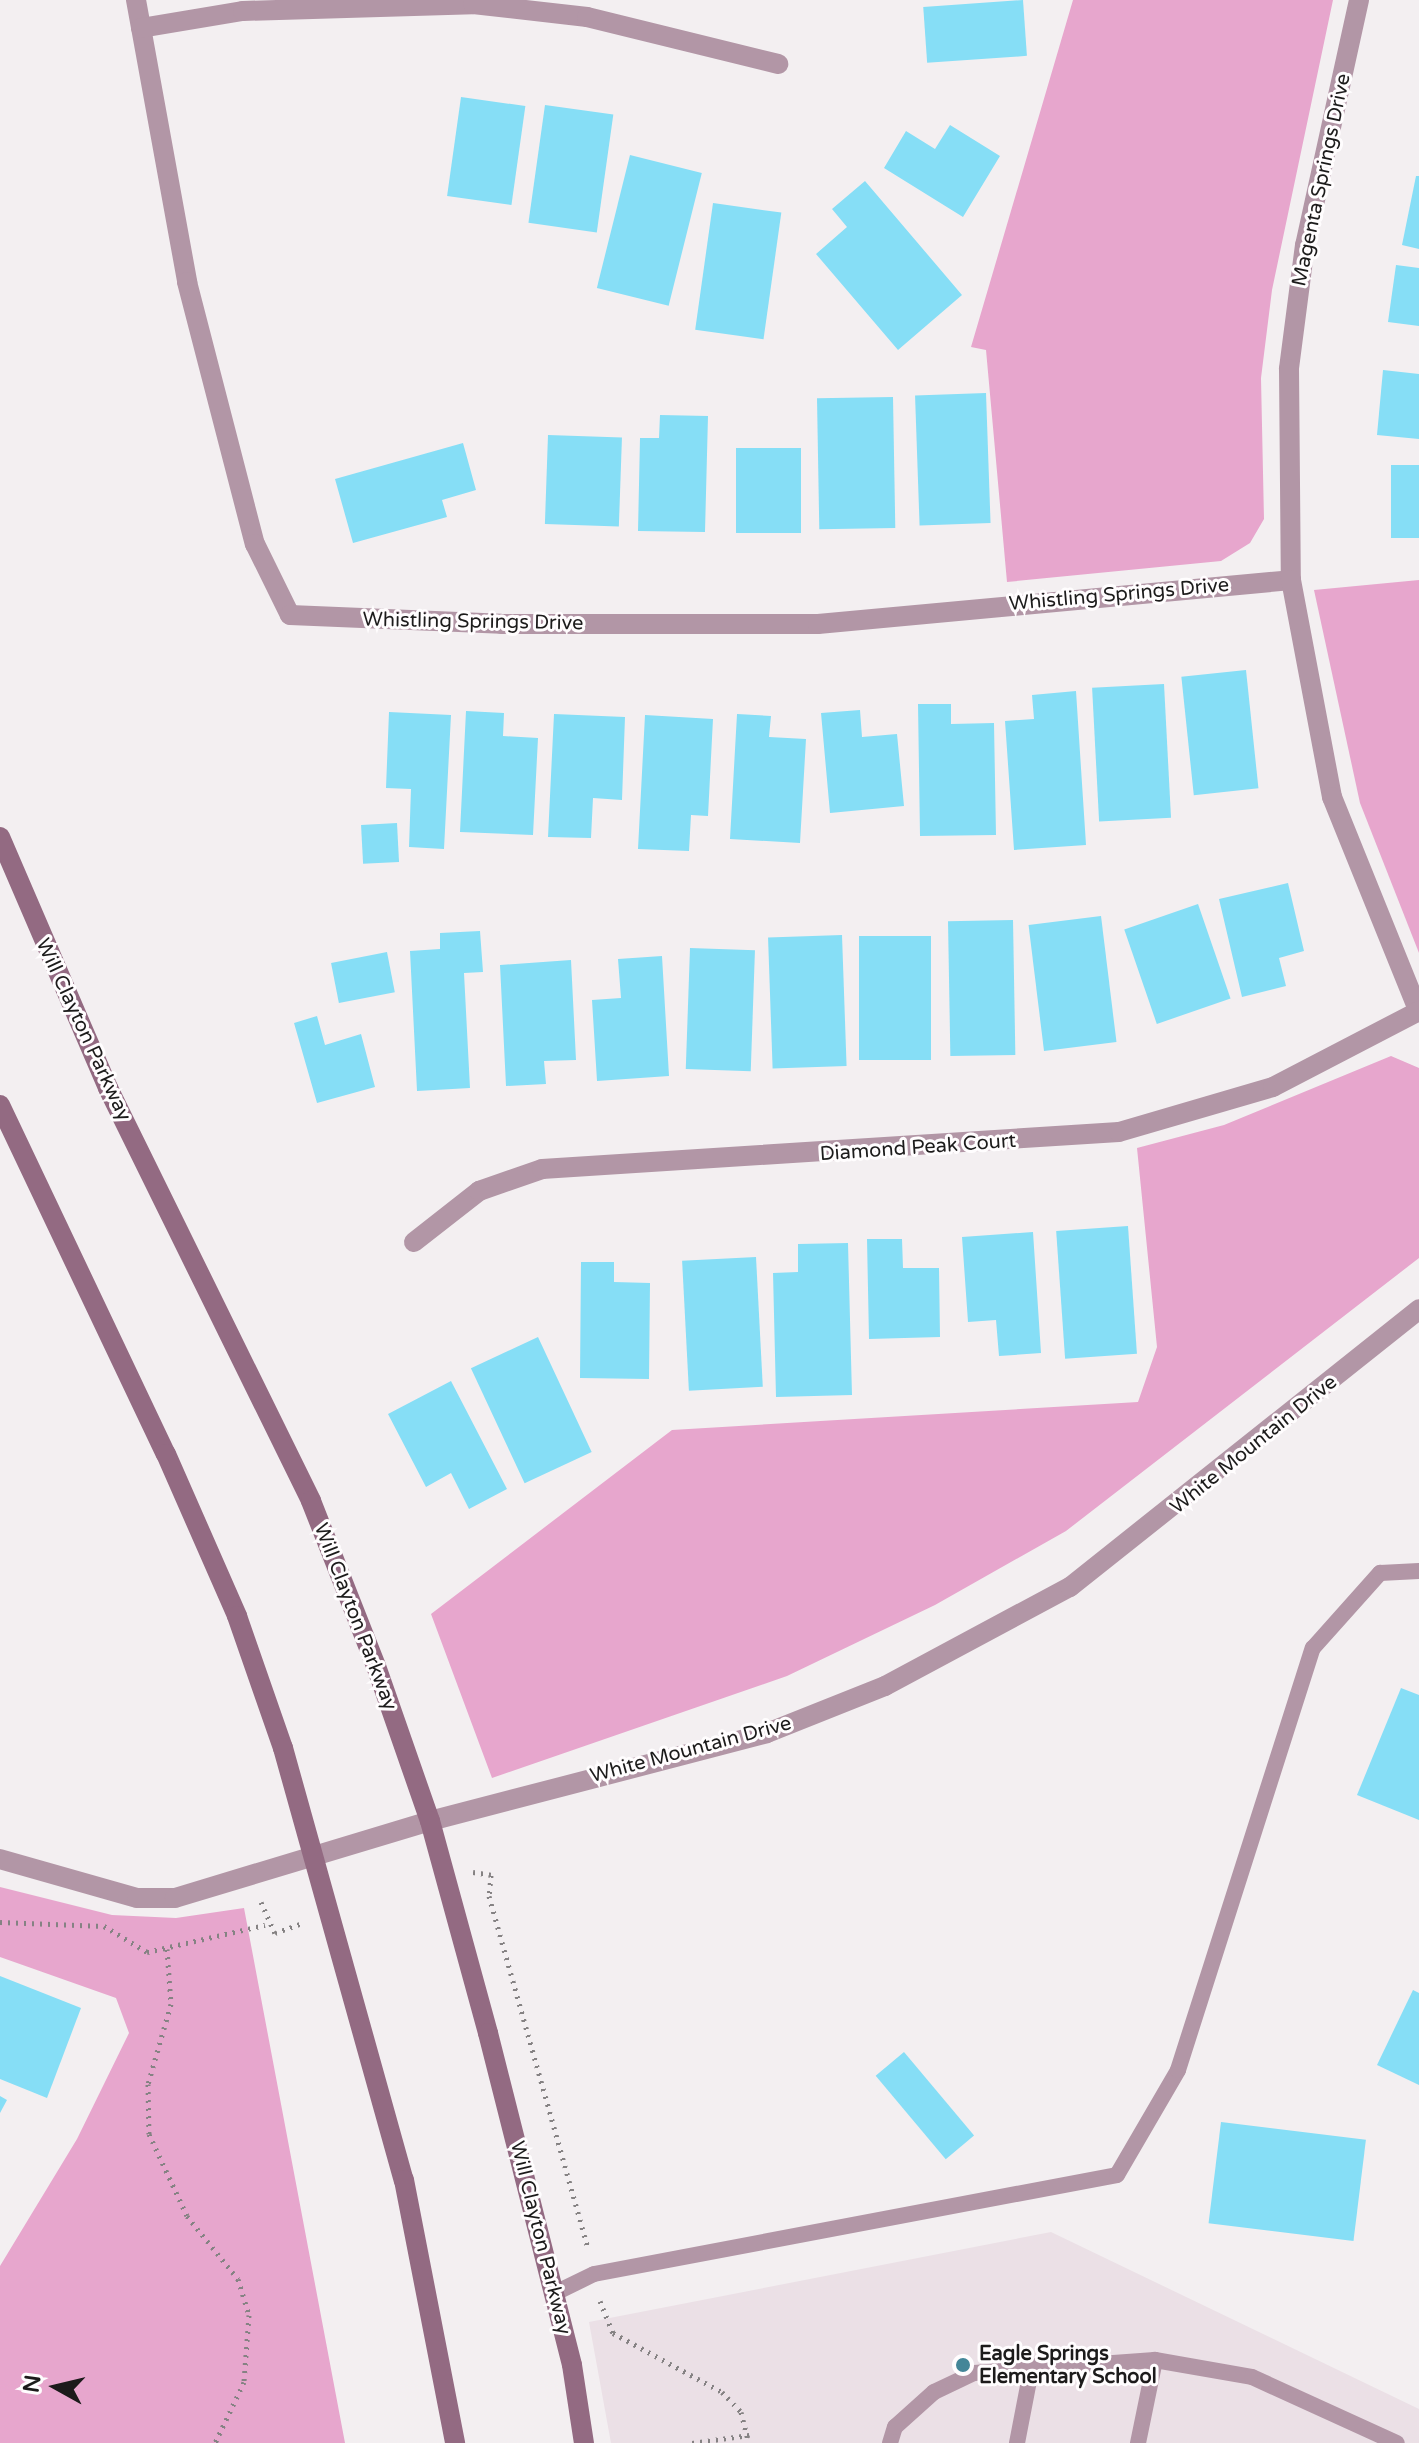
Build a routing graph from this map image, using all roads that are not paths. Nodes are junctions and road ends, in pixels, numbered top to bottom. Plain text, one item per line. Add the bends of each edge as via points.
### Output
1 (136, 0) edge
2 (1359, 0) edge
3 (141, 28) junction
4 (778, 64) dead end
5 (1291, 580) junction
6 (0, 837) edge
7 (1419, 1012) edge
8 (0, 1105) edge
9 (414, 1242) dead end
10 (1419, 1309) edge
11 (1419, 1571) edge
12 (430, 1821) junction
13 (313, 1858) junction
14 (0, 1859) edge
15 (555, 2293) junction
16 (1155, 2360) junction
17 (1032, 2365) junction
18 (1368, 2437) edge
19 (455, 2443) edge
20 (584, 2443) edge
21 (890, 2443) edge
22 (1017, 2443) edge
23 (1138, 2443) edge
24 (1397, 2443) edge

1 - 3 street, Whistling Springs Drive
2 - 5 street, Magenta Springs Drive via 1305,245 1289,369
3 - 4 street via 243,11 473,4 587,17
3 - 5 street, Whistling Springs Drive via 159,159 225,434 255,544 290,615 472,624 818,624
5 - 7 street, Magenta Springs Drive via 1332,797
6 - 12 main road, Will Clayton Parkway via 108,1088 311,1501
7 - 9 street, Diamond Peak Court via 1273,1087 1119,1132 542,1169 479,1191
8 - 13 main road via 237,1616
10 - 12 street, White Mountain Drive via 1155,1526 992,1633 767,1733
11 - 15 lane via 1380,1573 1313,1648 1178,2070 1117,2175 594,2274
12 - 13 street, White Mountain Drive
12 - 15 main road, Will Clayton Parkway
13 - 14 street, White Mountain Drive via 175,1898 137,1898
13 - 19 main road via 404,2180
15 - 20 main road, Will Clayton Parkway
16 - 17 lane
16 - 18 lane via 1252,2377
16 - 23 lane
17 - 21 lane via 974,2373 934,2392 895,2427
17 - 22 lane
18 - 24 lane

